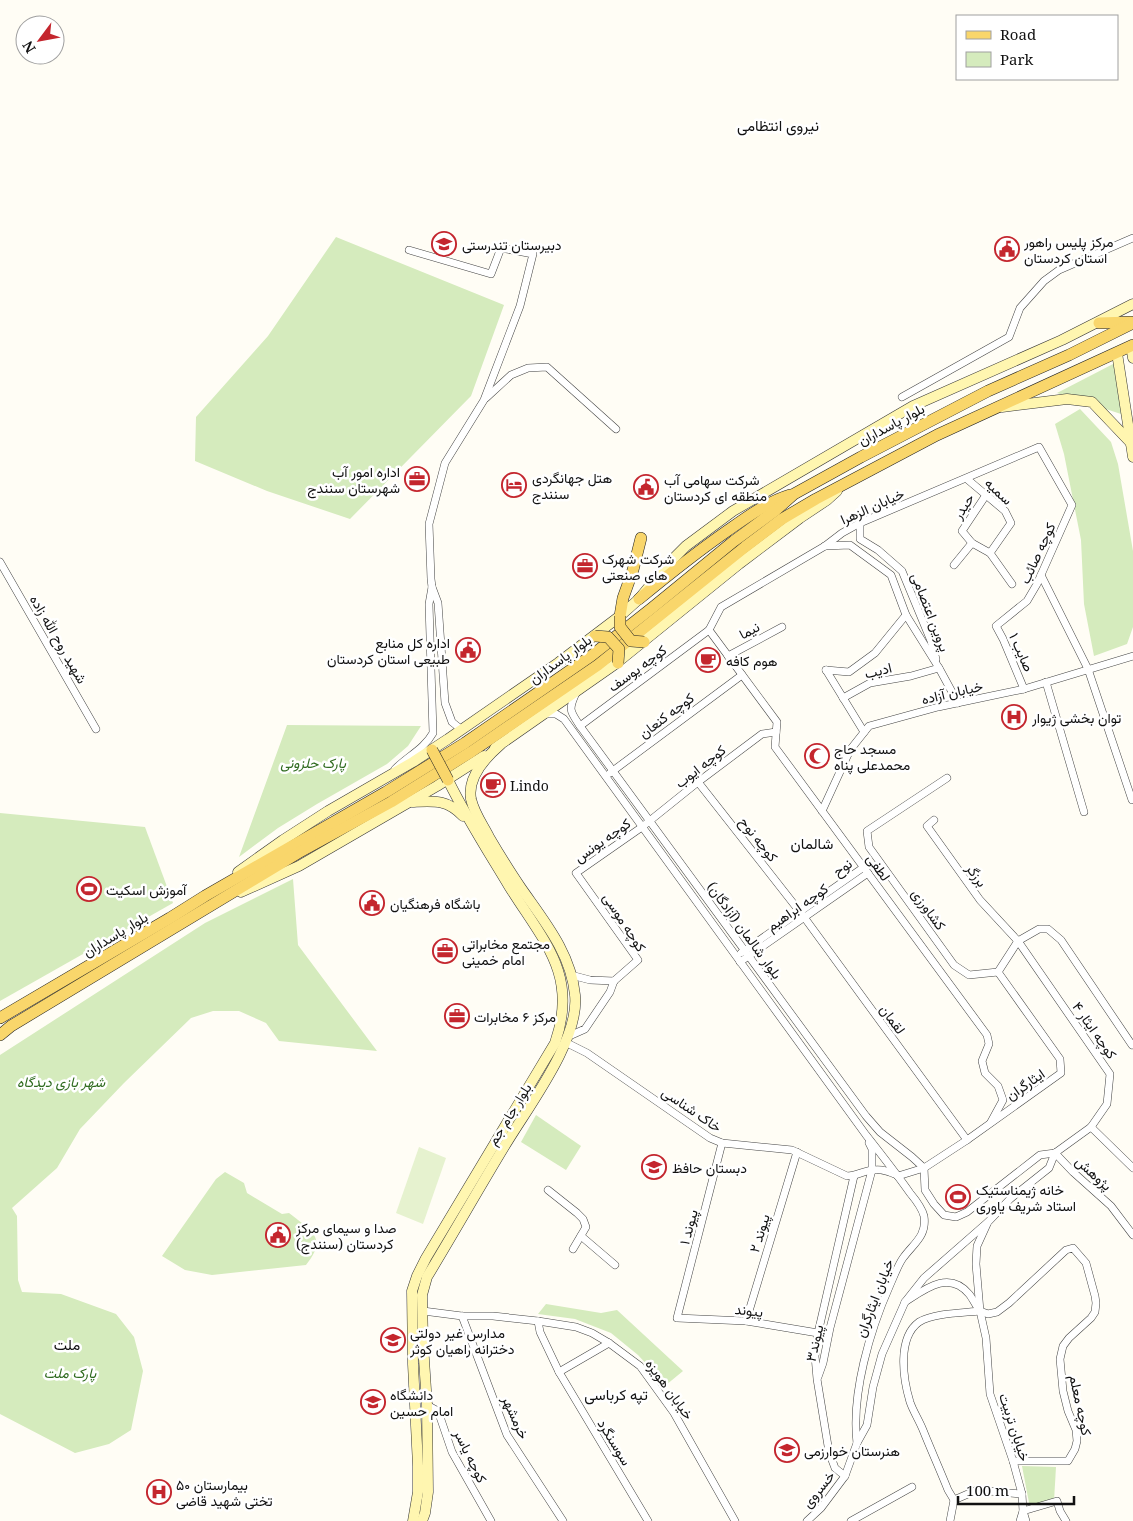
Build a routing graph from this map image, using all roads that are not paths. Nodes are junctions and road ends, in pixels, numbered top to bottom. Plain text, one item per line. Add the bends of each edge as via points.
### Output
1 (1133, 238) edge
2 (409, 250) dead end
3 (1133, 304) edge
4 (1099, 322) junction
5 (1133, 322) edge
6 (1132, 349) edge
7 (1117, 353) junction
8 (902, 397) dead end
9 (484, 400) junction
10 (996, 407) junction
11 (616, 429) dead end
12 (1131, 443) junction
13 (1133, 457) edge
14 (967, 479) junction
15 (844, 484) junction
16 (794, 494) junction
17 (986, 495) junction
18 (1072, 505) joint
19 (860, 523) junction
20 (641, 538) dead end
21 (972, 543) junction
22 (825, 546) junction
23 (990, 553) junction
24 (0, 562) edge
25 (954, 565) dead end
26 (1042, 574) junction
27 (1012, 584) dead end
28 (432, 587) junction
29 (639, 599) junction
30 (906, 614) junction
31 (620, 616) junction
32 (996, 626) joint
33 (782, 627) dead end
34 (710, 630) junction
35 (595, 636) junction
36 (644, 642) junction
37 (728, 656) junction
38 (1133, 656) edge
39 (618, 663) junction
40 (442, 666) junction
41 (432, 667) junction
42 (939, 668) junction
43 (1088, 669) junction
44 (742, 675) junction
45 (1046, 682) junction
46 (1024, 689) junction
47 (576, 692) junction
48 (843, 698) junction
49 (958, 703) junction
50 (544, 714) junction
51 (580, 726) junction
52 (96, 729) dead end
53 (462, 730) junction
54 (776, 732) junction
55 (864, 732) junction
56 (500, 745) junction
57 (432, 750) junction
58 (613, 771) junction
59 (389, 776) junction
60 (605, 776) junction
61 (947, 778) dead end
62 (448, 780) junction
63 (698, 782) junction
64 (1132, 800) dead end
65 (409, 803) junction
66 (822, 810) junction
67 (1084, 812) dead end
68 (934, 820) dead end
69 (650, 821) junction
70 (472, 826) junction
71 (642, 827) junction
72 (866, 870) junction
73 (576, 873) joint
74 (208, 901) junction
75 (802, 915) junction
76 (542, 926) junction
77 (1018, 941) junction
78 (747, 953) junction
79 (738, 959) junction
80 (998, 972) junction
81 (571, 975) junction
82 (614, 980) junction
83 (0, 1018) edge
84 (0, 1034) edge
85 (808, 1036) junction
86 (566, 1040) junction
87 (799, 1042) junction
88 (1132, 1045) edge
89 (991, 1122) junction
90 (1091, 1127) junction
91 (866, 1135) junction
92 (967, 1140) junction
93 (722, 1143) junction
94 (797, 1152) junction
95 (1055, 1153) junction
96 (924, 1168) junction
97 (1133, 1168) edge
98 (872, 1170) junction
99 (854, 1176) junction
100 (898, 1176) junction
101 (548, 1190) dead end
102 (988, 1222) junction
103 (1133, 1235) edge
104 (581, 1236) junction
105 (574, 1249) dead end
106 (615, 1265) dead end
107 (906, 1302) junction
108 (423, 1311) junction
109 (980, 1311) junction
110 (462, 1316) junction
111 (677, 1318) joint
112 (538, 1321) junction
113 (746, 1321) junction
114 (818, 1333) junction
115 (609, 1343) junction
116 (559, 1372) junction
117 (817, 1379) junction
118 (427, 1405) junction
119 (857, 1443) junction
120 (1013, 1461) junction
121 (845, 1476) junction
122 (912, 1488) dead end
123 (1022, 1494) junction
124 (954, 1500) junction
125 (1023, 1511) junction
126 (413, 1521) edge
127 (422, 1521) edge
128 (491, 1521) edge
129 (563, 1521) edge
130 (648, 1521) edge
131 (735, 1521) edge
132 (807, 1521) edge
133 (851, 1521) edge
134 (950, 1521) edge
135 (1020, 1521) edge
136 (1026, 1521) edge
137 (1066, 1521) edge

1 - 8 street via 1058,270 1020,308 1009,337
2 - 9 street via 490,274 501,248 533,254 520,306
3 - 4 main road
4 - 5 main road
4 - 29 main road via 913,406 767,490 686,546
5 - 16 main road, بلوار پاسداران via 988,391
6 - 7 main road, بلوار پاسداران
7 - 10 main road, بلوار پاسداران
7 - 12 main road via 1126,380
9 - 11 street via 511,375 528,368 547,367
9 - 28 street via 445,463 429,524
10 - 12 main road via 1067,399 1092,402
10 - 15 main road, بلوار پاسداران
12 - 13 main road
14 - 17 street, سمیه
14 - 18 street, خیابان الزهرا via 1039,447
14 - 19 street, خیابان الزهرا
15 - 36 main road
15 - 74 main road, بلوار پاسداران via 782,519 598,665 479,746 391,802
16 - 29 main road via 775,500 743,520
16 - 74 main road, بلوار پاسداران via 591,656 512,711 418,773
17 - 21 street, حیدر via 962,531
17 - 23 street, سمیه via 1004,511 1011,523
18 - 26 street, کوچه صائب
19 - 22 street, خیابان الزهرا
19 - 42 street, پروین اعتصامی via 860,539 902,571
20 - 31 main road
21 - 23 street
21 - 25 street
22 - 30 street, پروین اعتصامی via 850,545 891,575
22 - 34 street, خیابان الزهرا via 721,607
23 - 27 street
24 - 52 street, شهید روح الله زاده
26 - 32 street, کوچه صائب via 1027,601
26 - 43 street
28 - 40 street via 438,603
28 - 41 street via 429,604
29 - 31 main road
30 - 42 street, پروین اعتصامی
30 - 48 street, ادیب via 875,653 849,672 826,670
31 - 35 main road
31 - 36 main road, bridge via 620,627 631,641
32 - 46 street, صایب ۱
33 - 37 street, نیما
34 - 37 street, لطفی
34 - 51 street, کوچه یوسف
35 - 39 main road, bridge via 608,637 618,649
35 - 53 main road
36 - 39 main road
37 - 44 street, لطفی
38 - 43 street, خیابان آزاده
39 - 47 main road
40 - 41 street
40 - 53 street via 445,704 452,722
41 - 59 street via 433,733 428,742
42 - 48 street, ادیب via 870,683
42 - 49 street
43 - 45 street, خیابان آزاده
43 - 64 street
44 - 54 street, لطفی via 777,722
44 - 58 street, کوچه کنعان
45 - 46 street, خیابان آزاده
45 - 67 street
46 - 49 street, خیابان آزاده
47 - 50 main road
47 - 51 street, بلوار شالمان (آزادگان) via 570,704 571,713
48 - 55 street
49 - 55 street, خیابان آزاده via 869,726
50 - 56 main road
50 - 60 street, بلوار شالمان (آزادگان) via 556,714 564,719
51 - 58 street, بلوار شالمان (آزادگان)
53 - 57 main road
54 - 63 street, کوچه ایوب via 762,734
54 - 66 street, لطفی via 775,747
55 - 66 street, خیابان آزاده via 850,750
56 - 62 main road
56 - 76 main road, بلوار جام جم via 479,767 471,799 476,814
57 - 59 main road
57 - 62 main road, bridge
58 - 60 street, کوچه کنعان
58 - 69 street, بلوار شالمان (آزادگان)
59 - 74 main road via 283,840
60 - 71 street, بلوار شالمان (آزادگان)
61 - 80 street, کشاورزی via 866,831 869,847 954,965 970,975
62 - 65 main road
62 - 70 main road, بلوار جام جم
63 - 69 street, کوچه ایوب
63 - 75 street, کوچه نوح
65 - 70 main road via 435,801 449,804
65 - 74 main road via 299,866
66 - 72 street, لطفی
68 - 77 street, برزگر via 926,826 980,900
69 - 71 street, کوچه ایوب
69 - 78 street, بلوار شالمان (آزادگان)
70 - 76 main road, بلوار جام جم via 514,894
71 - 73 street, کوچه یونس
71 - 79 street, بلوار شالمان (آزادگان)
72 - 75 street, کوچه ابراهیم
72 - 89 street, لطفی via 987,1036 989,1044 982,1061 985,1073 998,1086 1003,1100
73 - 82 street, کوچه موسی via 638,960
74 - 83 main road, بلوار پاسداران via 163,923
74 - 84 main road, بلوار پاسداران
75 - 78 street, کوچه ابراهیم
75 - 92 street, لقمان
76 - 81 main road, بلوار جام جم via 558,942
76 - 126 main road, بلوار جام جم via 564,999 555,1043 426,1258 412,1291 418,1466
77 - 80 street
77 - 88 street via 1039,929 1048,929 1061,940
77 - 90 street, کوچه ایثار ۴ via 1110,1074 1107,1104
78 - 79 street
78 - 85 street, بلوار شالمان (آزادگان)
79 - 87 street, بلوار شالمان (آزادگان)
80 - 89 street, ایثارگران via 1060,1059 1061,1073
81 - 82 street via 590,980
81 - 86 main road, بلوار جام جم via 575,1009
82 - 86 street via 610,992 585,1029
85 - 87 street
85 - 96 street, بلوار شالمان (آزادگان) via 880,1132
86 - 93 street, خاک شناسی
86 - 108 main road, بلوار جام جم via 532,1104 427,1277 422,1295
87 - 91 street, بلوار شالمان (آزادگان)
89 - 92 street, ایثارگران
90 - 95 street, کوچه ایثار ۴
90 - 97 street
91 - 98 street, پیوند۳ via 872,1149
91 - 100 street, بلوار شالمان (آزادگان)
92 - 96 street, ایثارگران
93 - 94 street, خاک شناسی
93 - 111 street, پیوند ۱
94 - 99 street, خاک شناسی via 847,1176
94 - 113 street, پیوند ۲
95 - 96 street via 1040,1156 956,1217 944,1215 934,1204 925,1190
95 - 102 street via 1049,1168 1010,1199
95 - 103 street, پژوهش via 1111,1206
96 - 100 street, ایثارگران
98 - 99 street
98 - 100 street via 884,1170
98 - 117 street, پیوند۳
99 - 114 street, پیوند۳
100 - 119 street, خیابان ایثارگران via 923,1213 925,1227 902,1259 878,1317 859,1388 855,1427
101 - 104 street via 583,1219 586,1227
102 - 107 street, خسروی via 924,1278
102 - 109 street, خیابان تربیت via 977,1246
104 - 105 street
104 - 106 street
107 - 109 street via 930,1285 944,1282 956,1284 968,1293
107 - 119 street, خسروی via 882,1354 867,1425
108 - 110 street, خیابان هویزه
108 - 118 main road, بلوار جام جم
109 - 120 street, خیابان تربیت via 986,1338 990,1394
109 - 120 street, کوچه معلم via 988,1314 997,1312 1069,1248 1076,1250 1086,1263 1095,1296 1095,1312 1069,1338 1060,1359 1065,1402 1076,1430 1075,1449 1068,1461
109 - 124 street via 932,1317 910,1330 905,1342 910,1402
110 - 112 street, خیابان هویزه
110 - 129 street, خرمشهر via 507,1435
111 - 113 street, پیوند
112 - 115 street, خیابان هویزه via 576,1327
112 - 116 street, سوسنگرد
113 - 114 street, پیوند
114 - 117 street, پیوند۳
115 - 116 street
115 - 131 street, خیابان هویزه via 640,1366 674,1413
116 - 130 street, سوسنگرد
117 - 121 street via 829,1452 835,1468
118 - 127 main road, بلوار جام جم via 428,1492
118 - 128 street, کوچه یاسر via 438,1411 452,1452
119 - 121 street, خسروی
120 - 123 street, خیابان تربیت
121 - 132 street, خسروی
122 - 133 street
123 - 124 street via 977,1490
123 - 125 street, خیابان تربیت
124 - 134 street
125 - 135 street
125 - 136 street, خیابان تربیت
125 - 137 street via 1057,1501

